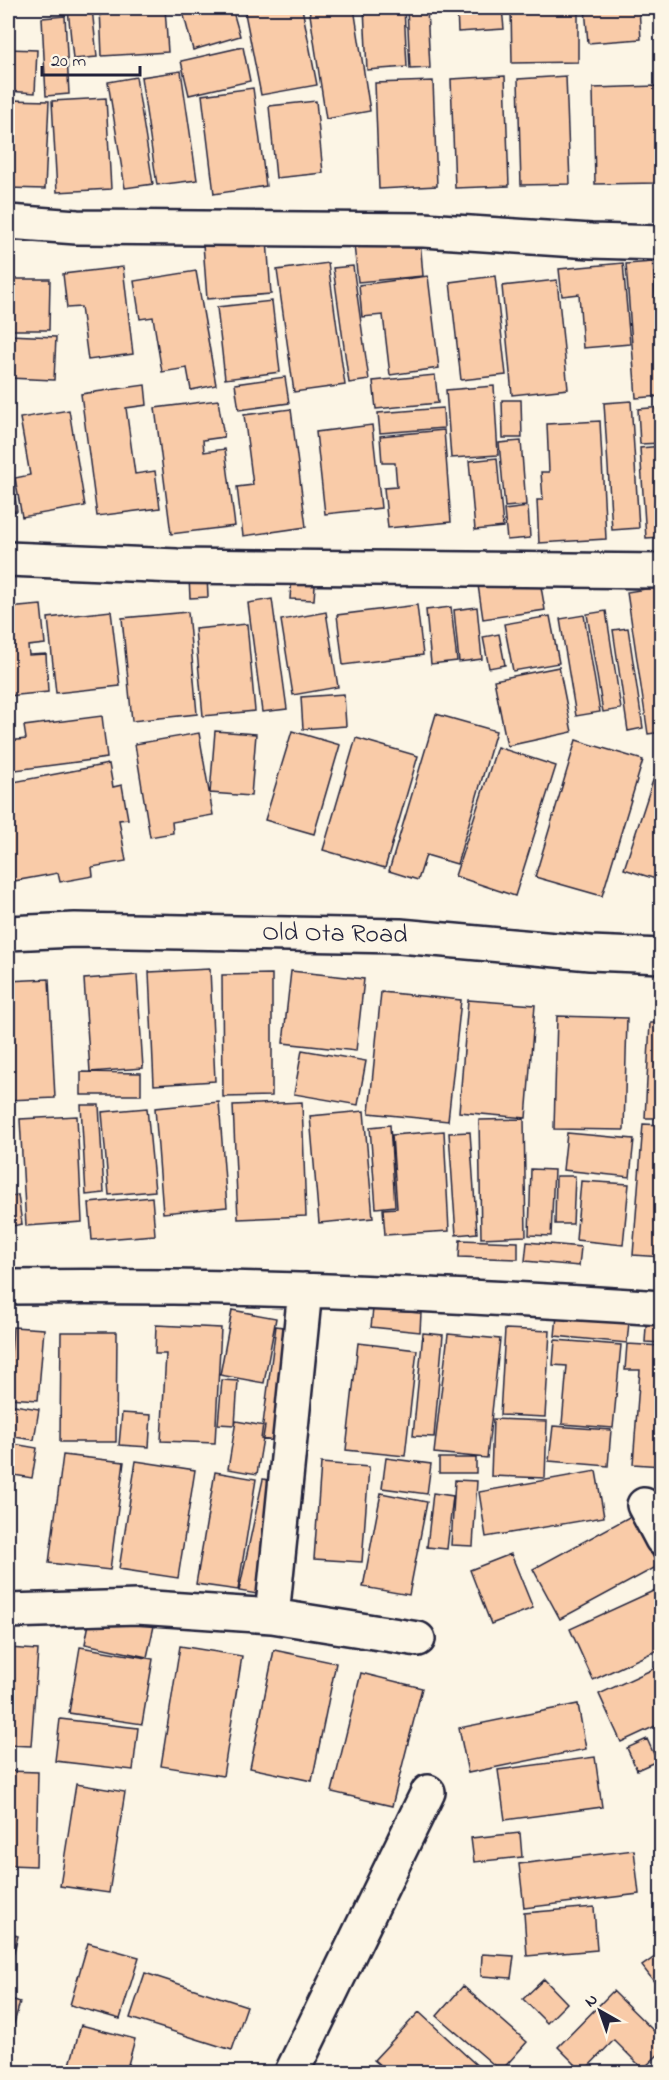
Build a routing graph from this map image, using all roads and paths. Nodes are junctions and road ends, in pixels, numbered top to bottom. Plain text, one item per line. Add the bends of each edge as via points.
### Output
1 (8, 222) edge
2 (662, 243) edge
3 (8, 559) edge
4 (662, 571) edge
5 (8, 933) edge
6 (662, 956) edge
7 (8, 1287) edge
8 (305, 1290) junction
9 (662, 1308) edge
10 (644, 1505) dead end
11 (662, 1539) edge
12 (8, 1611) edge
13 (272, 1616) junction
14 (418, 1639) dead end
15 (428, 1792) dead end
16 (292, 2073) edge

1 - 2 street via 424,230
3 - 4 street via 177,566
5 - 6 street, Old Ota Road via 75,930 400,936
7 - 8 street
8 - 9 street
8 - 13 street
10 - 11 street
12 - 13 street via 137,1608
13 - 14 street
15 - 16 street

